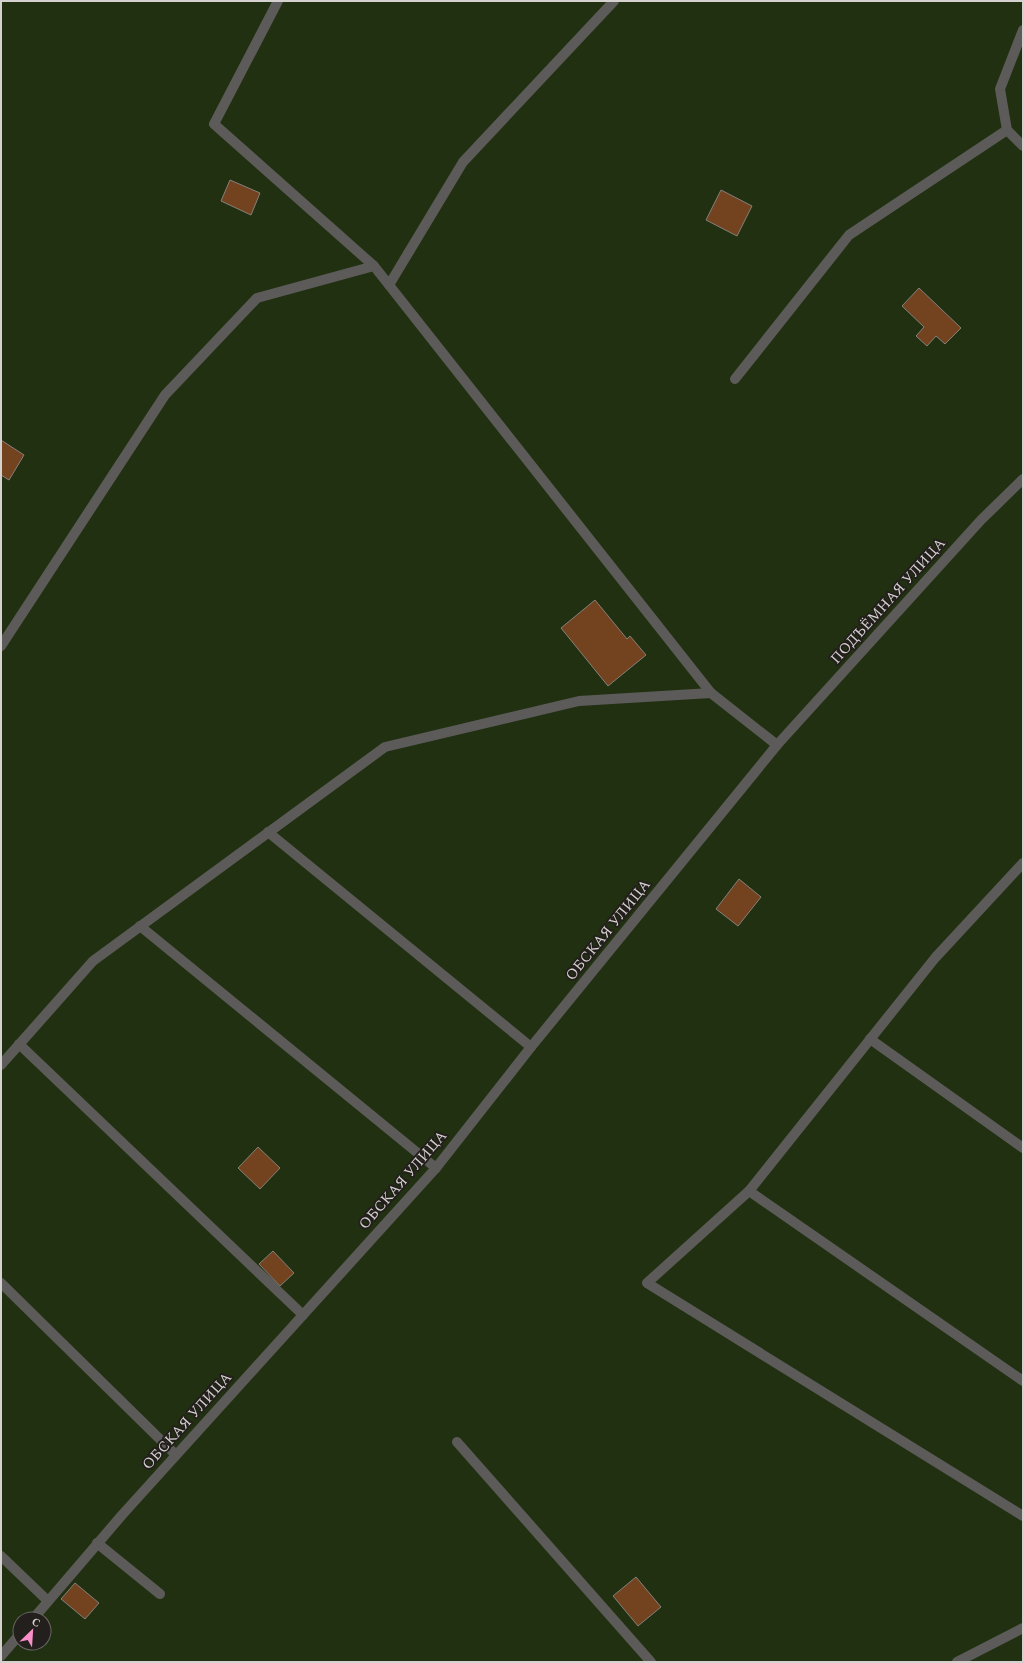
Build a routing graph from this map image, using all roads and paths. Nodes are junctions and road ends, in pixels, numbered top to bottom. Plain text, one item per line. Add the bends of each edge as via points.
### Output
1 (278, 1) edge
2 (614, 1) edge
3 (1023, 30) edge
4 (1006, 130) junction
5 (1023, 146) edge
6 (374, 266) junction
7 (389, 285) junction
8 (735, 379) dead end
9 (1023, 479) edge
10 (1, 646) edge
11 (711, 693) junction
12 (777, 745) junction
13 (268, 832) junction
14 (1023, 863) edge
15 (140, 926) junction
16 (870, 1039) junction
17 (19, 1044) junction
18 (531, 1047) junction
19 (1, 1065) edge
20 (1023, 1148) edge
21 (436, 1168) junction
22 (749, 1191) junction
23 (1, 1283) edge
24 (303, 1315) junction
25 (1023, 1381) edge
26 (457, 1442) dead end
27 (176, 1455) junction
28 (1023, 1516) edge
29 (98, 1543) junction
30 (1, 1556) edge
31 (160, 1594) dead end
32 (48, 1601) junction
33 (40, 1611) edge
34 (1023, 1628) edge
35 (12, 1643) edge
36 (1, 1656) edge
37 (651, 1662) edge
38 (957, 1662) edge

1 - 6 street via 214,124
2 - 7 street via 463,162
3 - 4 street via 1000,89
4 - 5 street
4 - 8 street via 849,236
6 - 7 street
6 - 10 street via 257,298 165,395
7 - 11 street
9 - 12 street, ПОДЪЁМНАЯ УЛИЦА via 981,520
11 - 12 street
11 - 13 street via 579,701 385,747
12 - 18 street, ОБСКАЯ УЛИЦА
13 - 15 street
13 - 18 street
14 - 16 street via 935,958
15 - 17 street via 92,961
15 - 21 street
16 - 20 street
16 - 22 street
17 - 19 street
17 - 24 street
18 - 21 street, ОБСКАЯ УЛИЦА
21 - 24 street, ОБСКАЯ УЛИЦА
22 - 25 street
22 - 28 street via 647,1283
23 - 27 street
24 - 27 street, ОБСКАЯ УЛИЦА
26 - 37 street
27 - 29 street, ОБСКАЯ УЛИЦА
29 - 31 street
29 - 32 street, ОБСКАЯ УЛИЦА
30 - 32 street
32 - 33 street, ОБСКАЯ УЛИЦА
34 - 38 street
35 - 36 street

